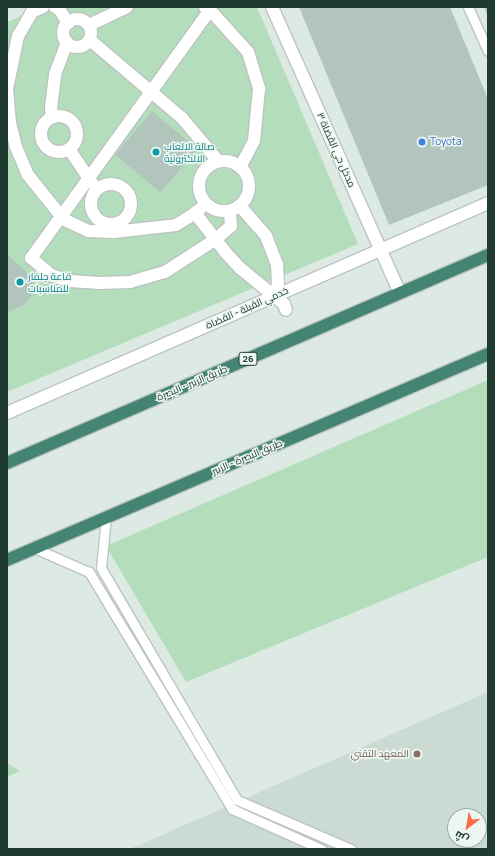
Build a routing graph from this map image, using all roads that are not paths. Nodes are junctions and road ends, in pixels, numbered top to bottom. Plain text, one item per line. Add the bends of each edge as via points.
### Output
1 (43, 7) edge
2 (55, 7) edge
3 (127, 7) edge
4 (272, 7) edge
5 (468, 7) edge
6 (208, 8) edge
7 (68, 23) junction
8 (89, 25) junction
9 (90, 40) junction
10 (67, 42) junction
11 (488, 51) edge
12 (151, 92) junction
13 (52, 117) junction
14 (69, 149) junction
15 (219, 162) junction
16 (240, 166) junction
17 (89, 178) junction
18 (97, 189) dead end
19 (488, 203) edge
20 (207, 204) junction
21 (235, 208) junction
22 (195, 213) junction
23 (62, 216) junction
24 (216, 239) junction
25 (381, 250) junction
26 (488, 255) edge
27 (400, 293) junction
28 (275, 296) junction
29 (286, 310) dead end
30 (488, 354) edge
31 (7, 413) edge
32 (7, 463) edge
33 (106, 517) junction
34 (34, 548) junction
35 (7, 560) edge
36 (237, 800) junction
37 (232, 809) junction
38 (319, 849) edge
39 (351, 849) edge

1 - 23 street via 32,12 18,36 7,89 10,123 28,175
2 - 7 street
3 - 8 street
4 - 25 street, مدخل حي القضاة ٣
5 - 11 lane
6 - 12 street
6 - 16 street via 248,52 259,89 254,141
7 - 8 street via 75,19 83,20
7 - 10 street via 64,29
8 - 9 street
9 - 10 street via 79,47
9 - 12 street
10 - 13 street via 55,74
12 - 15 street via 182,118
12 - 17 street
13 - 14 street via 70,119 76,126 76,138
13 - 14 street via 44,123 41,133 43,143 51,150 61,152
14 - 17 street
15 - 16 street
15 - 20 street via 211,165 201,179 200,188
16 - 21 street via 246,173 249,190 246,199
17 - 18 street
17 - 23 street
19 - 25 street, خدمي القبلة - القضاة
20 - 21 street via 213,209
20 - 22 street
21 - 24 street via 232,226
21 - 28 street via 266,236 277,264 278,283
22 - 23 street via 176,225 114,232 88,231
22 - 24 street
23 - 24 street via 31,258 51,275 70,281 130,282 165,272
24 - 28 street via 240,268
25 - 27 street, مدخل حي القضاة ٣
25 - 28 street, خدمي القبلة - القضاة
26 - 27 highway, طريق الزبير - البصرة / 26
27 - 32 highway, طريق الزبير - البصرة / 26
28 - 29 street via 284,304
28 - 31 street, خدمي القبلة - القضاة
30 - 33 highway, طريق البصرة - الزبير
33 - 34 highway, طريق البصرة - الزبير
33 - 36 lane via 101,568
34 - 35 highway, طريق البصرة - الزبير
34 - 37 lane via 89,572
36 - 37 lane
36 - 39 lane
37 - 38 lane

